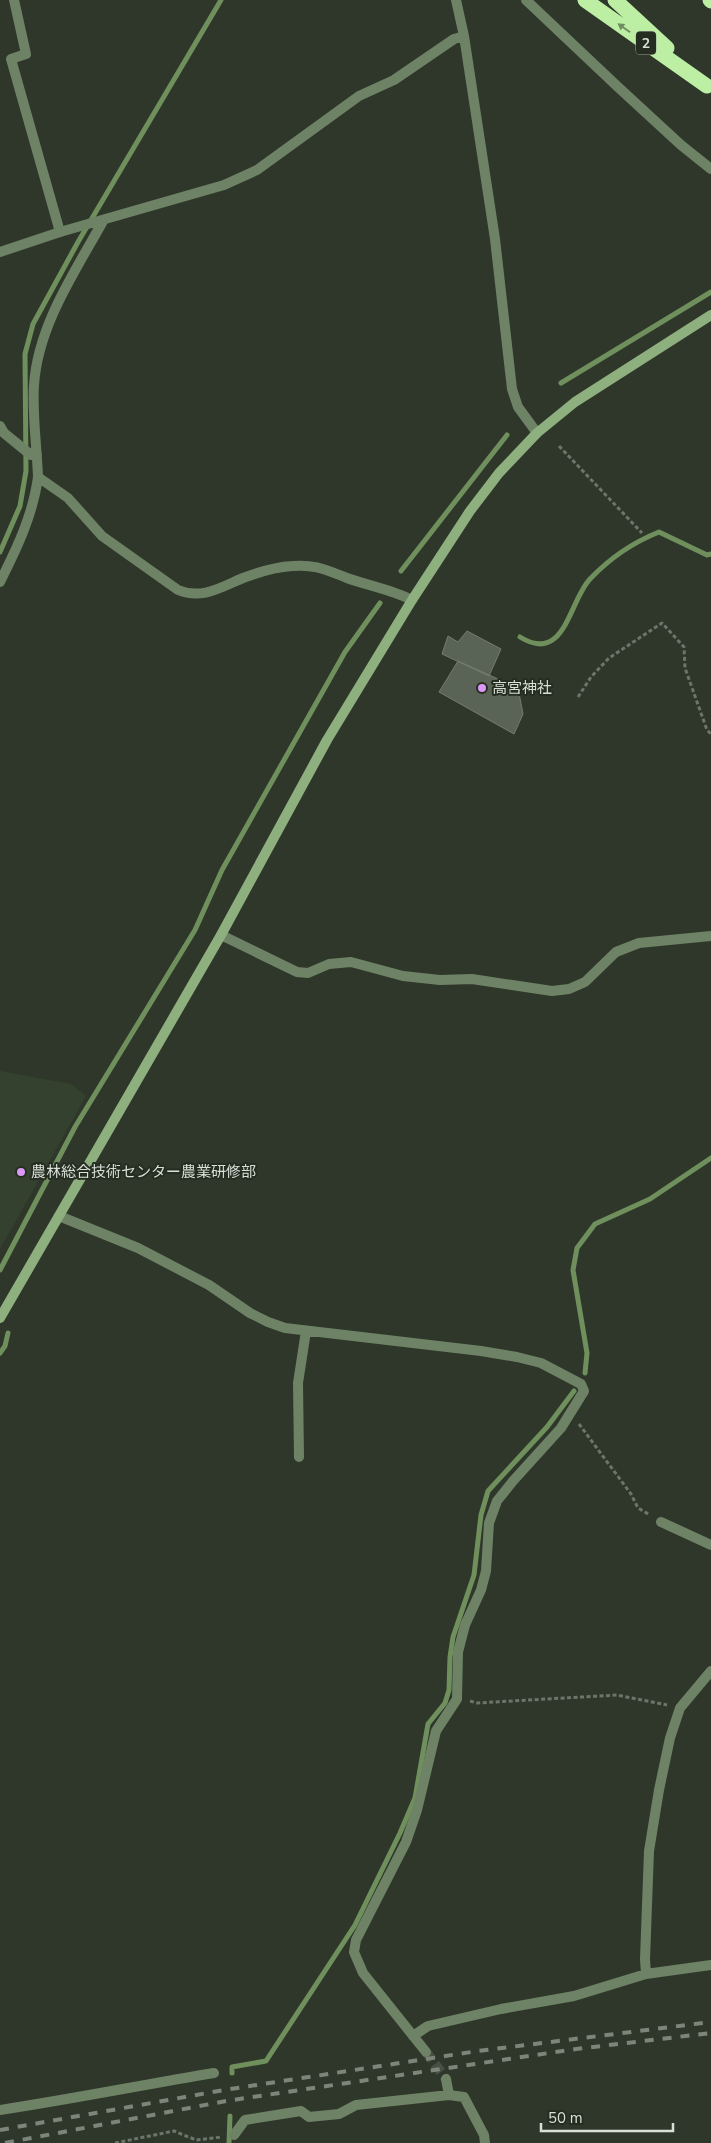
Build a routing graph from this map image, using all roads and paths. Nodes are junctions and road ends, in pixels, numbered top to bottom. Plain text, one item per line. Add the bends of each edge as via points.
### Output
1 (14, 0) edge
2 (456, 0) edge
3 (526, 0) edge
4 (585, 0) edge
5 (615, 0) edge
6 (464, 36) junction
7 (709, 88) edge
8 (711, 168) edge
9 (103, 221) junction
10 (60, 232) junction
11 (0, 252) edge
12 (711, 315) edge
13 (0, 426) edge
14 (537, 433) junction
15 (559, 446) dead end
16 (37, 455) junction
17 (38, 477) junction
18 (642, 533) dead end
19 (0, 582) edge
20 (412, 600) junction
21 (578, 697) dead end
22 (711, 734) edge
23 (221, 935) junction
24 (711, 936) edge
25 (59, 1216) junction
26 (0, 1318) edge
27 (306, 1331) junction
28 (571, 1414) junction
29 (299, 1457) dead end
30 (661, 1522) joint
31 (711, 1544) edge
32 (711, 1671) edge
33 (457, 1699) junction
34 (680, 1708) junction
35 (711, 1965) edge
36 (646, 1974) junction
37 (413, 2036) junction
38 (426, 2052) tunnel mouth
39 (214, 2073) dead end
40 (446, 2079) tunnel mouth
41 (449, 2095) junction
42 (0, 2110) edge
43 (230, 2136) joint
44 (115, 2143) edge
45 (485, 2143) edge

1 - 10 street via 26,54 11,59
2 - 6 street
3 - 8 street via 681,145
7 -> 4 highway, 2
5 - 7 highway, 2
6 - 9 street via 454,39 394,80 359,96 257,170 224,185
6 - 14 street via 495,240 512,389 518,407
9 - 10 street
9 - 16 street via 60,299 38,359 34,385
10 - 11 street
12 - 14 street via 575,402
13 - 16 street via 31,455
14 - 20 street via 470,510
15 - 18 path
16 - 17 street
17 - 19 street via 29,520
17 - 20 street via 68,498 102,536 178,590 190,595 215,591 272,569 317,566
20 - 23 street via 327,740
21 - 22 path via 609,658 662,623 684,647 684,668
23 - 24 street via 297,972 308,973 329,964 351,962 402,976 472,979 552,991 569,989 585,982 616,952 639,943
23 - 25 street
25 - 26 street
25 - 27 street via 138,1248 209,1285 268,1322
27 - 28 street via 480,1351 541,1363 581,1384 584,1391
27 - 29 street via 298,1383
28 - 30 path via 638,1508
28 - 33 street via 497,1501 489,1523 486,1571 458,1652
30 - 31 street
32 - 34 street
33 - 34 path via 477,1703 617,1695
33 - 37 street via 436,1731 417,1810 356,1940 354,1952 363,1973
34 - 36 street via 670,1738 649,1850
35 - 36 street
36 - 37 street via 574,1996 501,2008 428,2026
37 - 38 street
39 - 42 street
40 - 41 street
41 - 43 street via 356,2105 339,2114 309,2117 301,2111 244,2120
41 - 45 street via 464,2097
43 - 44 path via 196,2140 174,2131

